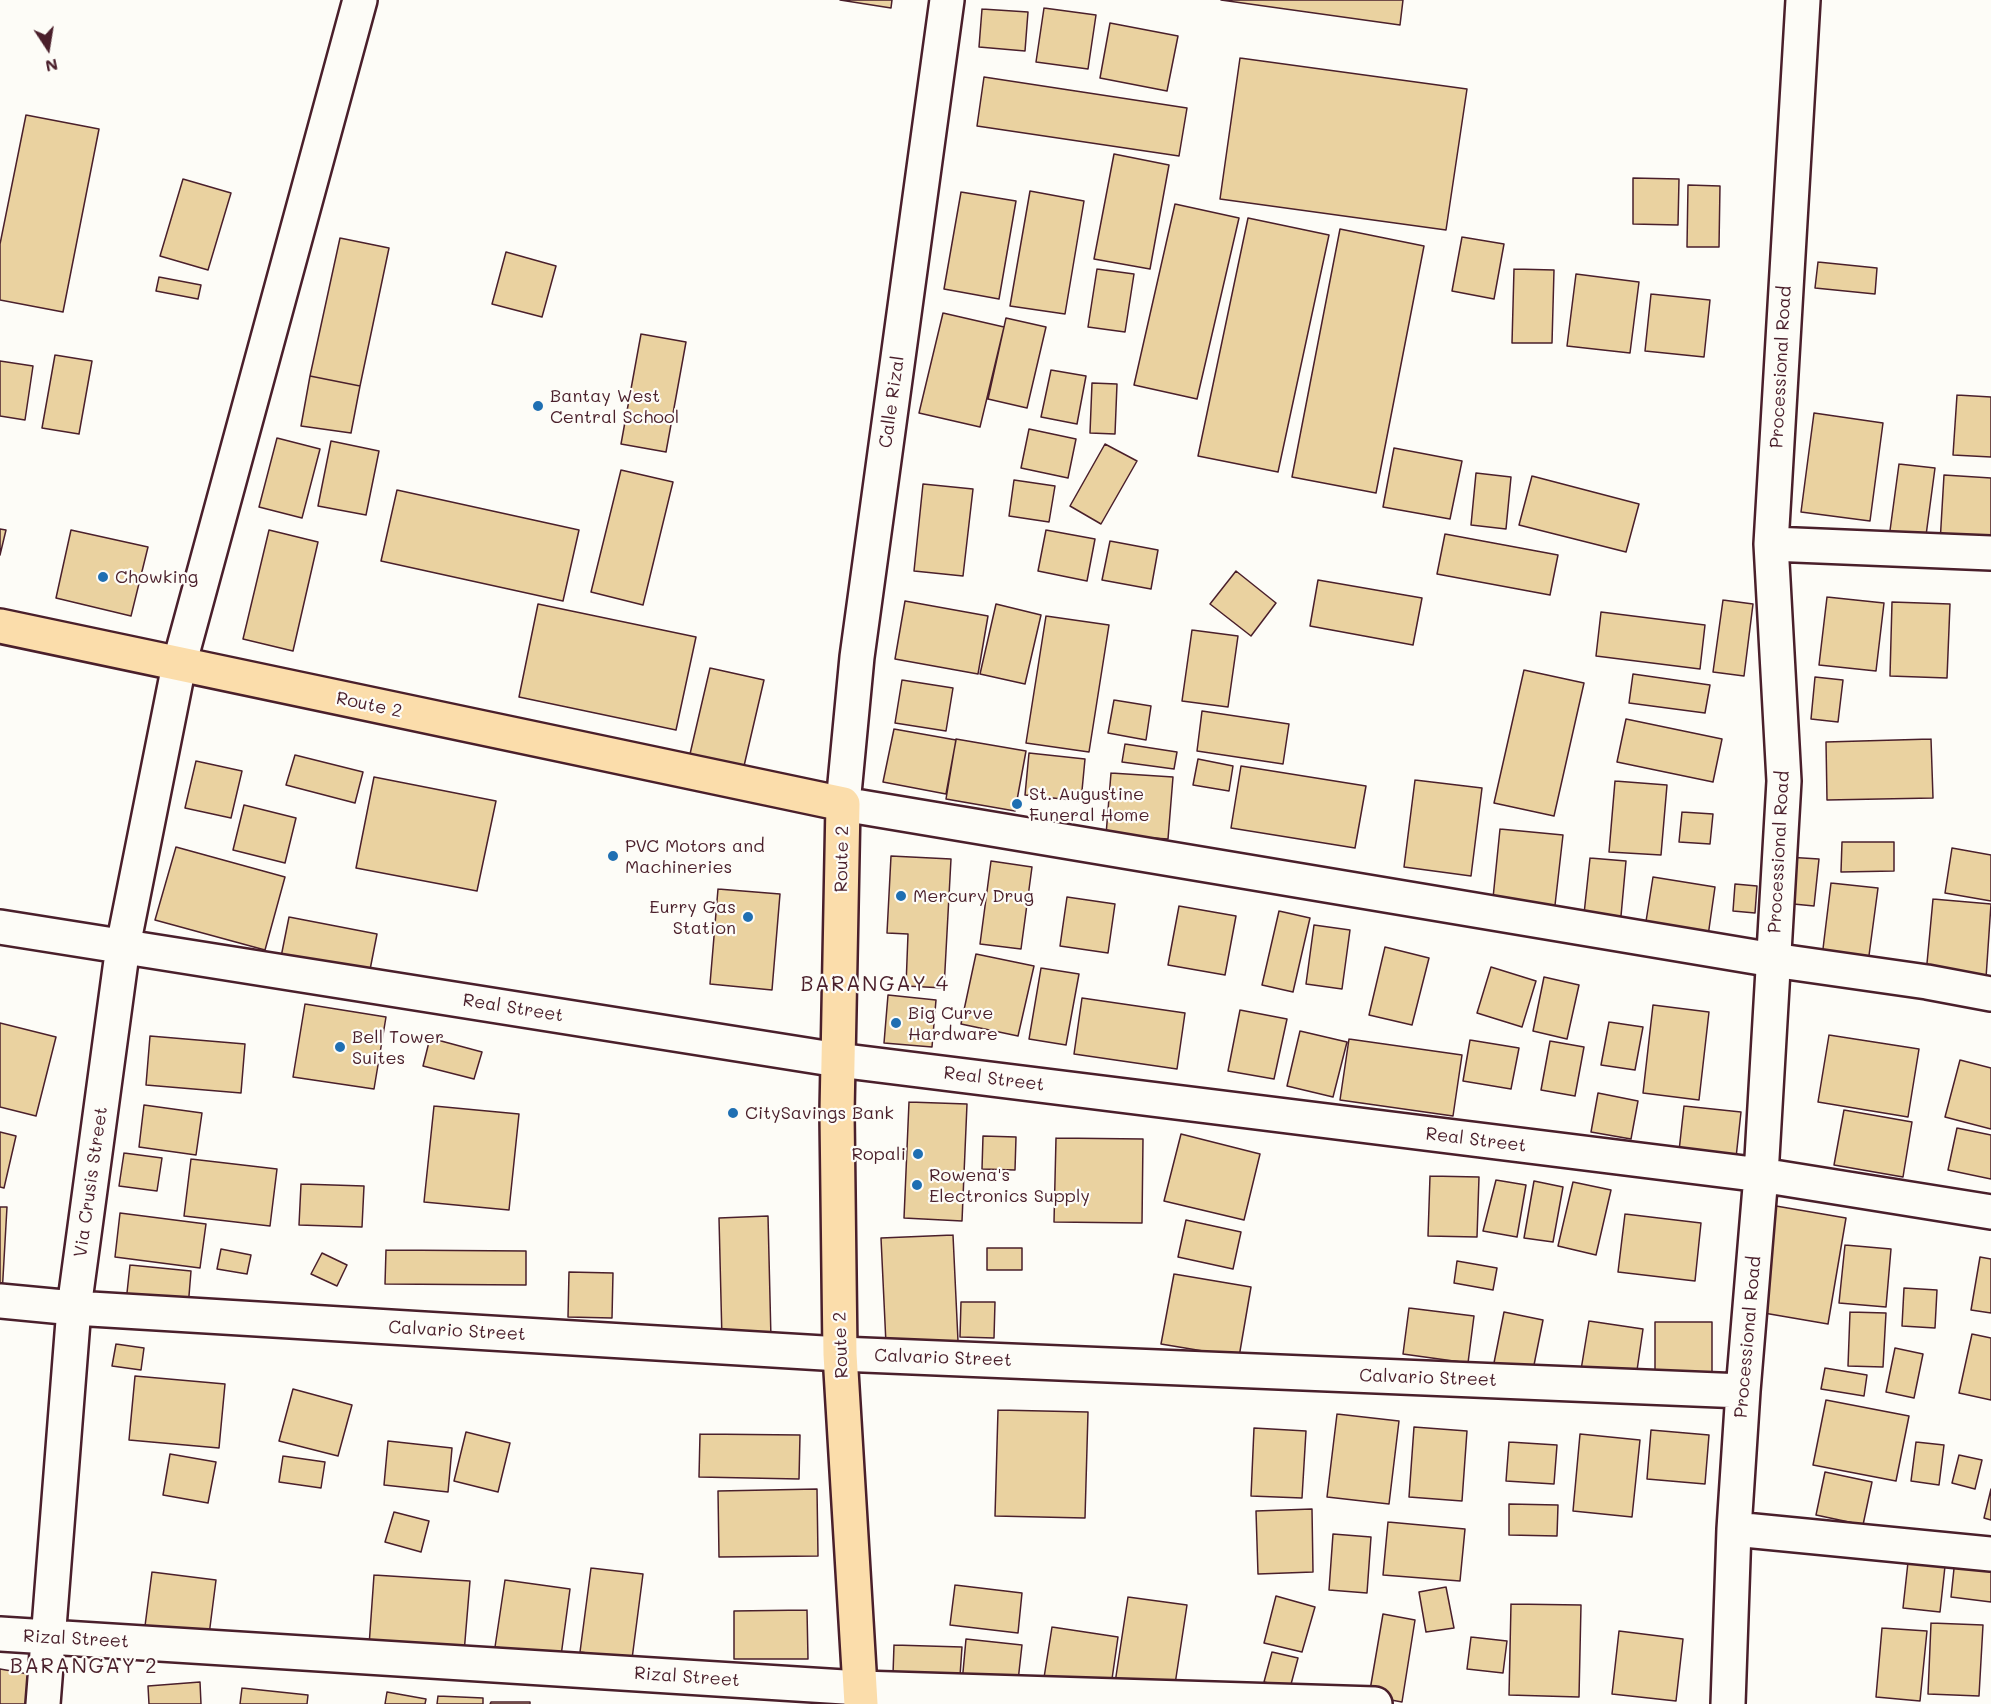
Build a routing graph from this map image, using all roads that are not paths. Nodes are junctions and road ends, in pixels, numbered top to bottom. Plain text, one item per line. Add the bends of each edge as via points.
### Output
1 (360, 0) edge
2 (947, 0) edge
3 (1803, 0) edge
4 (1771, 544) junction
5 (1991, 553) edge
6 (0, 626) edge
7 (179, 665) junction
8 (843, 804) junction
9 (0, 927) edge
10 (123, 946) junction
11 (1773, 960) junction
12 (1991, 994) edge
13 (838, 1060) junction
14 (1761, 1175) junction
15 (1991, 1212) edge
16 (0, 1300) edge
17 (74, 1308) junction
18 (840, 1354) junction
19 (1743, 1391) junction
20 (1734, 1529) junction
21 (1991, 1554) edge
22 (0, 1634) edge
23 (47, 1636) junction
24 (861, 1696) edge
25 (43, 1704) edge
26 (1375, 1704) edge
27 (1728, 1704) edge

1 - 7 street, Via Crusis Street
2 - 8 street, Calle Rizal via 857,657
3 - 4 street, Processional Road
4 - 5 street
4 - 11 street, Processional Road via 1784,781
6 - 7 highway, Route 2
7 - 8 highway, Route 2
7 - 10 street, Via Crusis Street
8 - 11 street
8 - 13 highway, Route 2
9 - 10 street, Real Street
10 - 13 street, Real Street
10 - 17 street, Via Crusis Street
11 - 12 street
11 - 14 street, Processional Road
13 - 14 street, Real Street
13 - 18 highway, Route 2
14 - 15 street, Real Street
14 - 19 street, Processional Road
16 - 17 street, Calvario Street
17 - 18 street, Calvario Street
17 - 23 street, Via Crusis Street
18 - 19 street, Calvario Street
18 - 24 highway, Route 2
19 - 20 street, Processional Road
20 - 21 street
20 - 27 street, Processional Road
22 - 23 street, Rizal Street
23 - 24 street, Rizal Street
23 - 25 street, Via Crusis Street
24 - 26 street, Rizal Street

